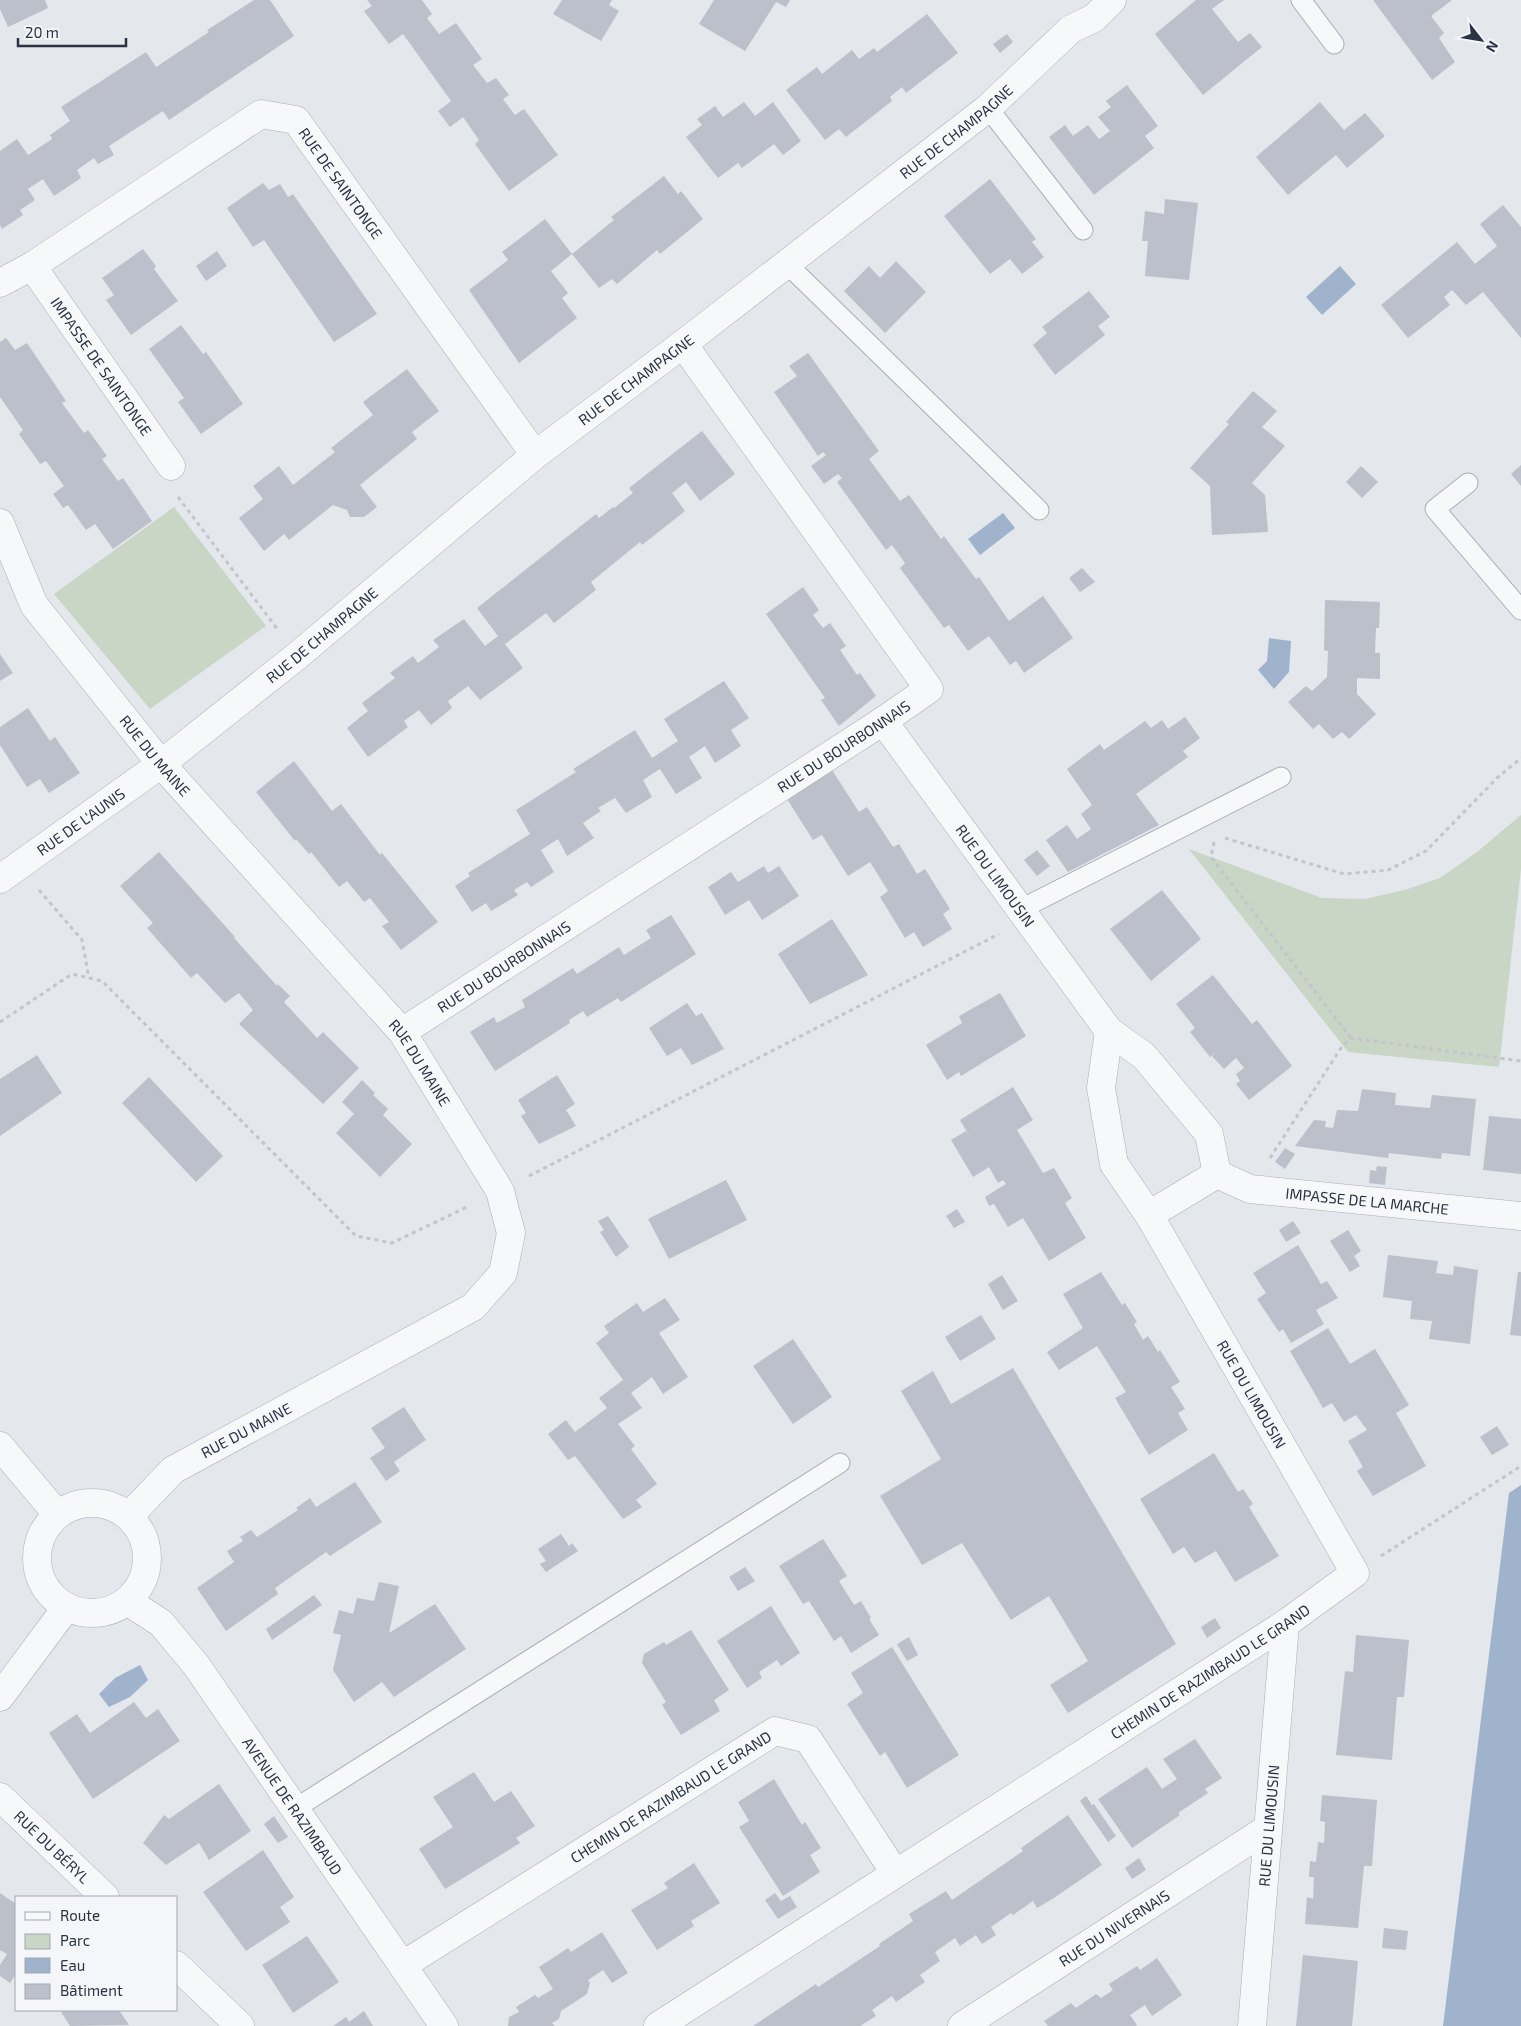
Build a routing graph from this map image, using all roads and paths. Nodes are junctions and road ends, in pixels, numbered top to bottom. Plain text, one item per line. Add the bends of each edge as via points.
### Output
1 (1300, 0) edge
2 (1100, 6) edge
3 (1334, 44) dead end
4 (988, 108) junction
5 (1083, 230) dead end
6 (786, 263) junction
7 (32, 266) junction
8 (0, 283) edge
9 (683, 344) junction
10 (535, 455) junction
11 (171, 466) joint
12 (1468, 483) dead end
13 (1039, 510) dead end
14 (0, 523) edge
15 (1521, 610) edge
16 (297, 656) junction
17 (883, 720) junction
18 (1521, 758) edge
19 (161, 764) junction
20 (1281, 777) dead end
21 (9, 872) edge
22 (1025, 914) junction
23 (89, 978) junction
24 (0, 1022) edge
25 (1108, 1031) junction
26 (402, 1032) junction
27 (1351, 1038) junction
28 (1521, 1061) edge
29 (1217, 1174) junction
30 (1250, 1189) junction
31 (500, 1191) junction
32 (1148, 1215) junction
33 (1521, 1216) edge
34 (0, 1446) edge
35 (840, 1463) dead end
36 (1521, 1466) edge
37 (57, 1514) junction
38 (129, 1516) junction
39 (1355, 1573) junction
40 (127, 1601) junction
41 (66, 1608) junction
42 (1285, 1624) junction
43 (0, 1697) edge
44 (0, 1797) edge
45 (296, 1808) junction
46 (1267, 1829) junction
47 (895, 1873) junction
48 (104, 1896) edge
49 (403, 1965) junction
50 (178, 1968) edge
51 (240, 2026) edge
52 (444, 2026) edge
53 (658, 2026) edge
54 (962, 2026) edge
55 (1252, 2026) edge

1 - 3 lane
2 - 4 street, RUE DE CHAMPAGNE via 1071,28
4 - 5 lane
4 - 6 street, RUE DE CHAMPAGNE
6 - 9 street, RUE DE CHAMPAGNE
6 - 13 lane
7 - 8 street, RUE DE SAINTONGE
7 - 10 street, RUE DE SAINTONGE via 261,114 296,120
7 - 11 street, IMPASSE DE SAINTONGE
9 - 10 street, RUE DE CHAMPAGNE
9 - 17 street, RUE DU BOURBONNAIS via 929,688
10 - 16 street, RUE DE CHAMPAGNE
11 - 16 path via 171,489
12 - 15 lane via 1435,509
14 - 19 street, RUE DU MAINE via 34,605
16 - 19 street, RUE DE CHAMPAGNE
17 - 22 street, RUE DU LIMOUSIN
17 - 26 street, RUE DU BOURBONNAIS
18 - 27 path via 1426,851 1388,870 1344,874 1216,835 1211,857
19 - 21 street, RUE DE L'AUNIS
19 - 26 street, RUE DU MAINE
20 - 22 lane
21 - 23 path via 82,940
22 - 25 street, RUE DU LIMOUSIN
22 - 31 path
23 - 24 path via 72,974
23 - 31 path via 102,981 356,1236 392,1244
25 - 29 street, RUE DU LIMOUSIN via 1144,1056 1209,1134
25 - 32 street, RUE DU LIMOUSIN via 1101,1088 1114,1164
26 - 31 street, RUE DU MAINE
27 - 28 path
27 - 30 path via 1343,1045
29 - 30 street, IMPASSE DE LA MARCHE
29 - 32 street
30 - 33 street, IMPASSE DE LA MARCHE
31 - 38 street, RUE DU MAINE via 511,1233 504,1273 473,1307 172,1470
32 - 39 street, RUE DU LIMOUSIN
34 - 37 street
35 - 45 lane
36 - 39 path
37 - 38 street via 86,1502 101,1503
37 - 41 street via 45,1528 38,1545 36,1564 41,1581 52,1597
38 - 40 street via 141,1532 147,1549 146,1568 140,1586
39 - 42 street, CHEMIN DE RAZIMBAUD LE GRAND
40 - 41 street via 113,1610 98,1613
40 - 45 street, AVENUE DE RAZIMBAUD via 161,1623 196,1665
41 - 43 street
42 - 46 street, RUE DU LIMOUSIN
42 - 47 street, CHEMIN DE RAZIMBAUD LE GRAND
44 - 48 street, RUE DU BÉRYL
45 - 49 street, AVENUE DE RAZIMBAUD
46 - 54 street, RUE DU NIVERNAIS
46 - 55 street, RUE DU LIMOUSIN
47 - 49 street, CHEMIN DE RAZIMBAUD LE GRAND via 808,1739 775,1731
47 - 53 street, CHEMIN DE RAZIMBAUD LE GRAND
49 - 52 street, AVENUE DE RAZIMBAUD
50 - 51 street

